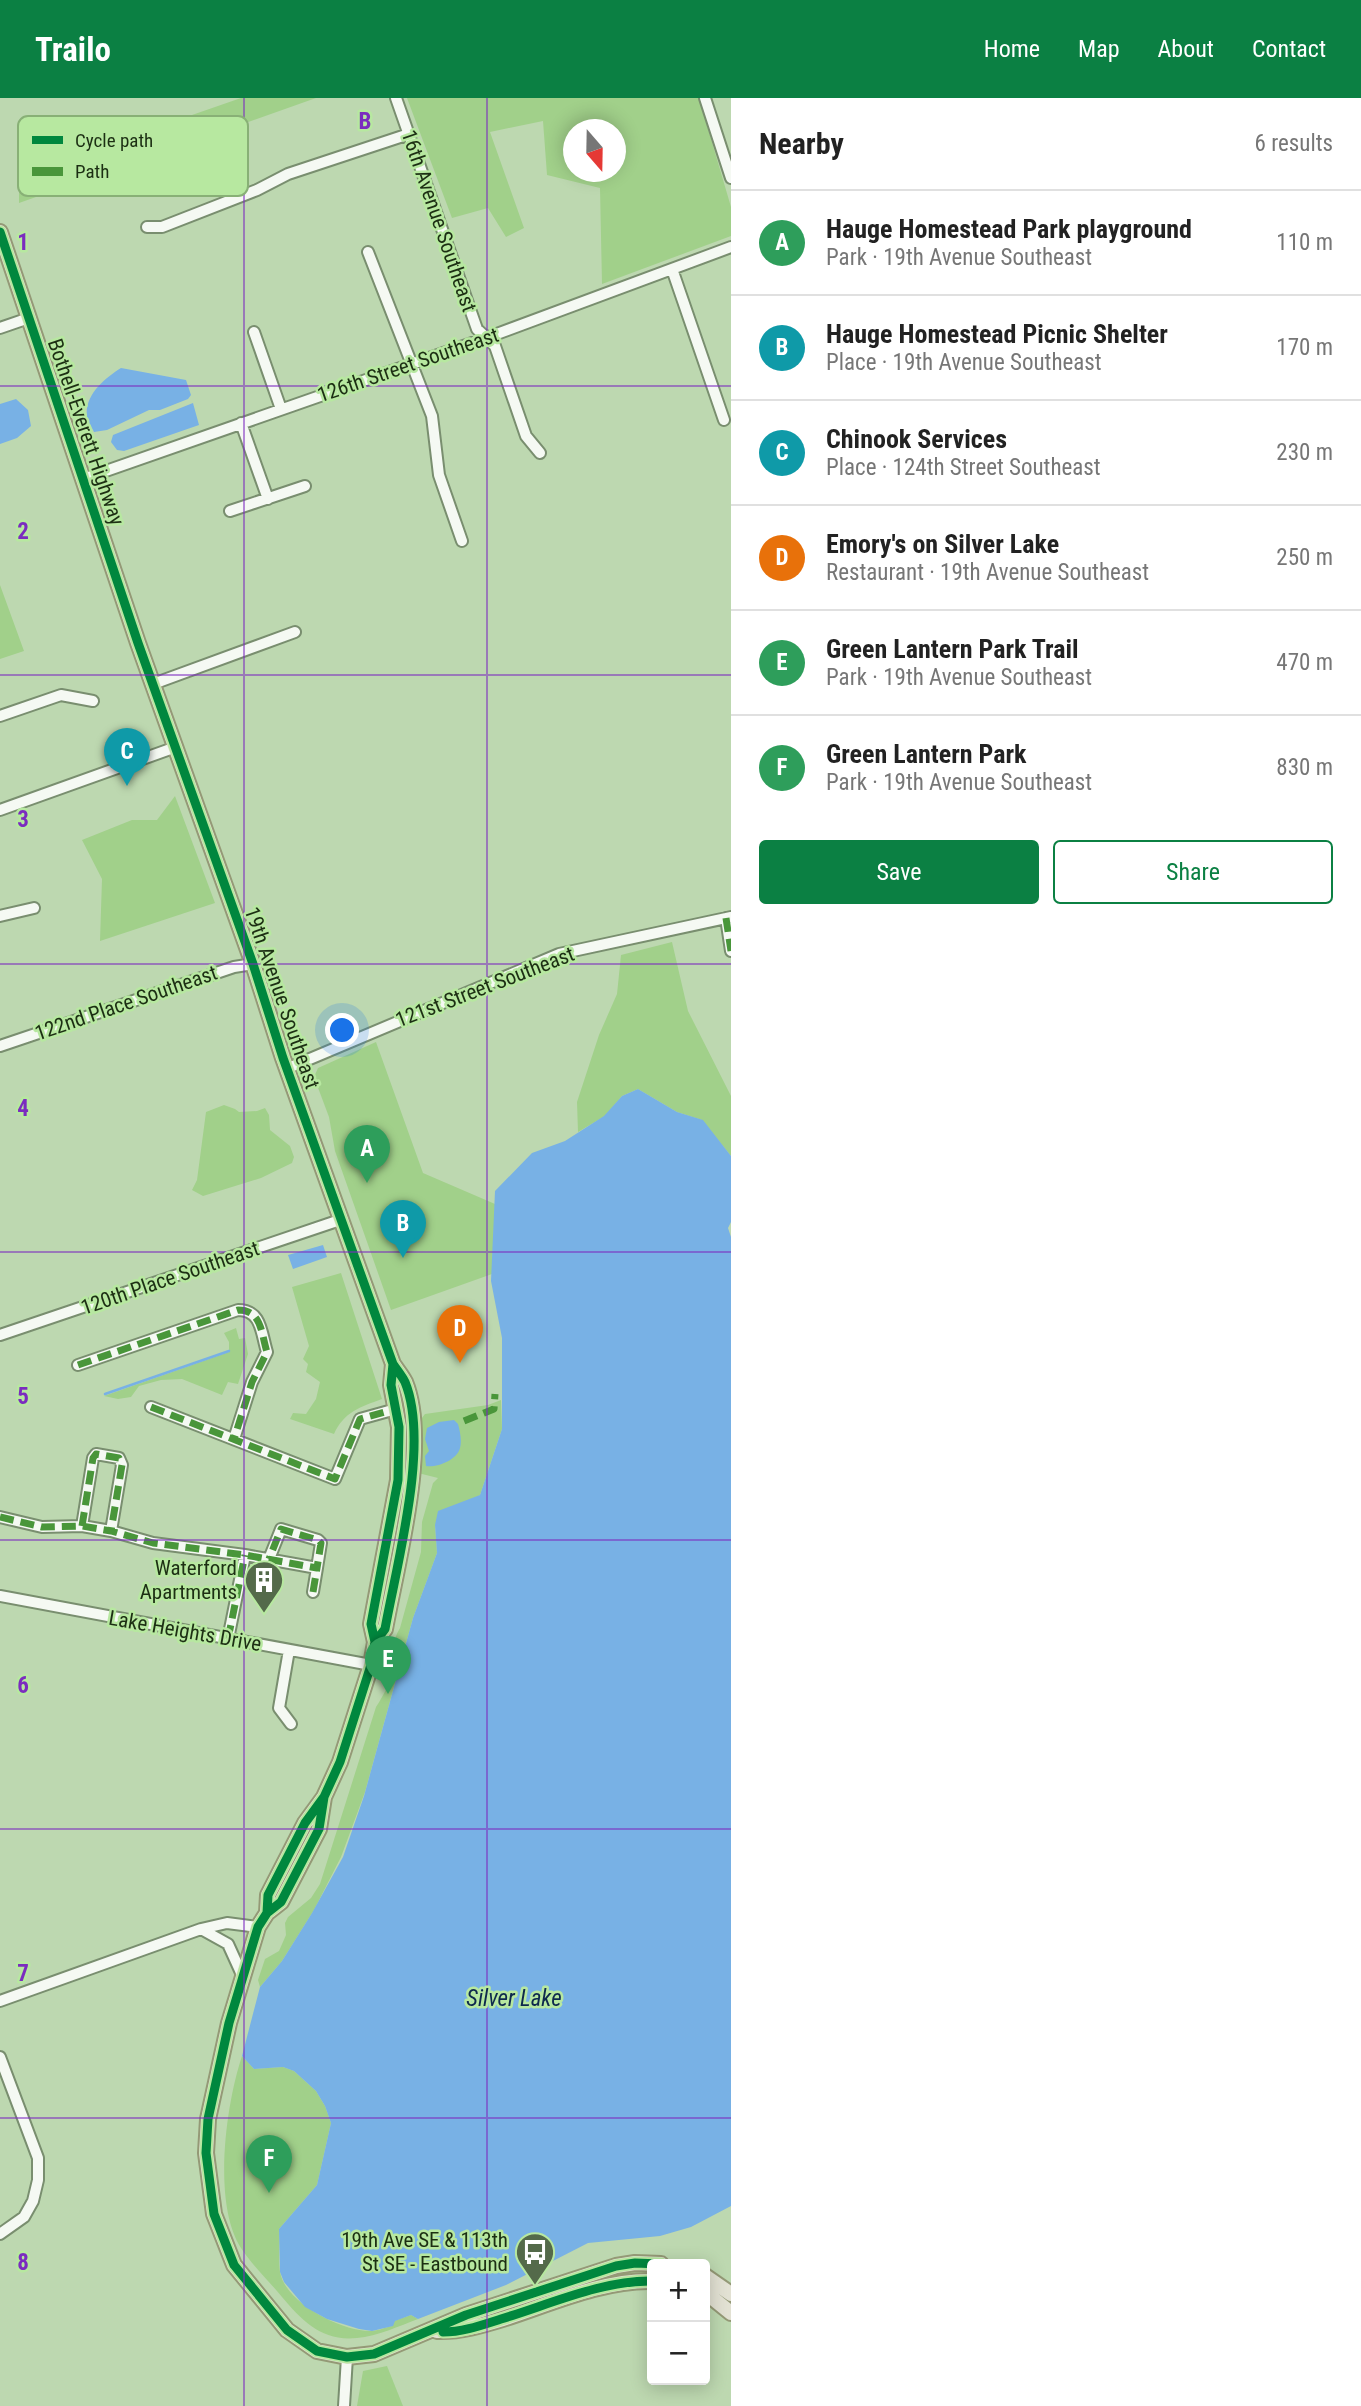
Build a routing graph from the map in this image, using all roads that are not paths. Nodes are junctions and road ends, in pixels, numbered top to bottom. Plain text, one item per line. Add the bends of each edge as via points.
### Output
1 (396, 98) edge
2 (705, 98) edge
3 (409, 134) junction
4 (731, 178) edge
5 (248, 193) edge
6 (241, 196) edge
7 (147, 227) dead end
8 (0, 232) edge
9 (731, 247) edge
10 (368, 251) dead end
11 (672, 269) junction
12 (29, 318) junction
13 (0, 328) edge
14 (254, 332) dead end
15 (486, 338) junction
16 (412, 363) junction
17 (281, 409) junction
18 (724, 420) dead end
19 (242, 424) junction
20 (540, 453) dead end
21 (83, 478) junction
22 (305, 486) dead end
23 (268, 499) junction
24 (230, 511) dead end
25 (462, 541) dead end
26 (295, 632) dead end
27 (138, 643) joint
28 (153, 684) junction
29 (93, 701) dead end
30 (0, 716) edge
31 (176, 747) junction
32 (0, 810) edge
33 (34, 908) dead end
34 (0, 916) edge
35 (729, 917) edge
36 (731, 950) edge
37 (253, 964) junction
38 (0, 1046) edge
39 (286, 1069) junction
40 (340, 1220) junction
41 (0, 1335) edge
42 (393, 1364) junction
43 (78, 1365) dead end
44 (150, 1407) dead end
45 (396, 1409) junction
46 (233, 1439) junction
47 (0, 1517) edge
48 (82, 1526) junction
49 (111, 1531) junction
50 (245, 1555) junction
51 (270, 1559) junction
52 (317, 1568) junction
53 (313, 1592) dead end
54 (0, 1597) edge
55 (228, 1639) junction
56 (375, 1642) junction
57 (289, 1650) junction
58 (371, 1665) junction
59 (291, 1724) dead end
60 (258, 1927) junction
61 (201, 1928) junction
62 (243, 1977) junction
63 (0, 2001) edge
64 (0, 2057) edge
65 (0, 2234) edge
66 (647, 2263) edge
67 (710, 2279) edge
68 (647, 2281) edge
69 (731, 2294) edge
70 (710, 2296) edge
71 (731, 2313) edge
72 (432, 2331) junction
73 (346, 2357) junction
74 (344, 2406) edge

1 - 3 street, 16th Avenue Southeast
2 - 4 street
3 - 5 street via 289,174
3 - 15 street, 16th Avenue Southeast via 477,329
6 - 7 street via 162,226
8 - 12 main road, Bothell-Everett Highway
9 - 11 street, 126th Street Southeast
10 - 16 street
11 - 15 street, 126th Street Southeast
11 - 18 street
12 - 13 street
12 - 21 main road, Bothell-Everett Highway
14 - 17 street
15 - 16 street, 126th Street Southeast
15 - 20 street, 16th Avenue Southeast via 495,346 526,436
16 - 17 street, 126th Street Southeast
16 - 25 street via 432,416 439,475
17 - 19 street, 126th Street Southeast
19 - 21 street, 126th Street Southeast
19 - 23 street
21 - 27 main road, Bothell-Everett Highway
22 - 23 street
23 - 24 street
26 - 28 street
27 - 28 main road, 19th Avenue Southeast
28 - 31 main road, 19th Avenue Southeast
29 - 30 street via 61,695
31 - 32 street
31 - 37 main road, 19th Avenue Southeast
33 - 34 street
35 - 36 street
35 - 39 street, 121st Street Southeast via 559,954
37 - 38 street, 122nd Place Southeast
37 - 39 main road, 19th Avenue Southeast
39 - 40 main road, 19th Avenue Southeast
40 - 41 street, 120th Place Southeast
40 - 42 main road, 19th Avenue Southeast
42 - 45 main road, 19th Avenue Southeast
42 - 56 main road, 19th Avenue Southeast via 405,1381 411,1405 414,1457 385,1629
43 - 46 street via 248,1310 256,1315 267,1352
44 - 46 street
45 - 46 street via 360,1419 335,1479
45 - 56 main road, 19th Avenue Southeast via 398,1480 371,1624
47 - 48 street via 42,1527
48 - 49 street
48 - 49 street via 93,1458 102,1453 119,1458 122,1465
49 - 50 street via 153,1544
50 - 51 street
50 - 55 street
51 - 52 street
51 - 52 street via 278,1532 286,1529 318,1540
52 - 53 street
54 - 55 street, Lake Heights Drive
55 - 57 street, Lake Heights Drive
56 - 58 main road, 19th Avenue Southeast
57 - 58 street, Lake Heights Drive
57 - 59 street via 279,1707
58 - 60 main road, 19th Avenue Southeast via 340,1762 268,1895 267,1913
60 - 61 street via 227,1923
60 - 62 main road, 19th Avenue Southeast
61 - 62 street via 228,1944
61 - 63 street
62 - 73 main road, 19th Avenue Southeast via 208,2119 206,2153 214,2214 234,2265 287,2330 317,2351
64 - 65 street via 38,2158 33,2201 24,2217
66 - 72 main road, 19th Avenue Southeast via 616,2266 466,2315
67 - 69 main road
68 - 72 main road, 19th Avenue Southeast via 600,2289 471,2329
70 - 71 main road
72 - 73 main road, 19th Avenue Southeast via 374,2354
73 - 74 street

